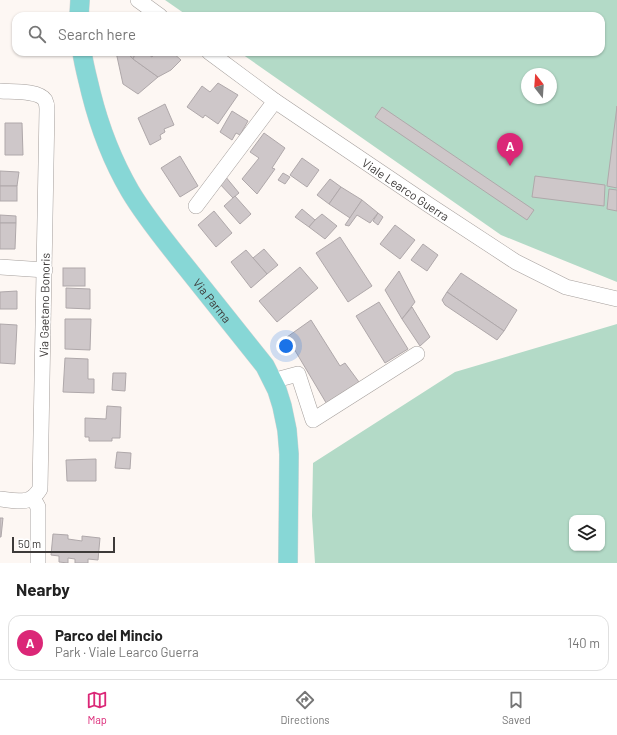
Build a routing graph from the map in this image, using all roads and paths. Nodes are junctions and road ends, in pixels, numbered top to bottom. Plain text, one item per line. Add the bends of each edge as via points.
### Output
1 (80, 0) edge
2 (138, 0) edge
3 (79, 12) edge
4 (154, 12) edge
5 (83, 56) edge
6 (214, 56) edge
7 (0, 91) edge
8 (276, 101) junction
9 (196, 206) dead end
10 (0, 267) edge
11 (45, 270) junction
12 (617, 299) edge
13 (418, 354) dead end
14 (272, 381) junction
15 (33, 498) junction
16 (0, 499) edge
17 (38, 563) edge
18 (288, 563) edge

1 - 3 main road
2 - 4 street
5 - 14 main road, Via Parma via 105,140 130,191 162,237 265,366
6 - 8 street, Viale Learco Guerra
7 - 11 street, Via Gaetano Bonoris via 30,93 45,100
8 - 9 street
8 - 12 street, Viale Learco Guerra via 516,262 566,287
10 - 11 street
11 - 15 street, Via Gaetano Bonoris via 40,489
13 - 14 street via 313,420 298,374
14 - 18 main road, Via Parma via 282,406 287,430
15 - 16 street via 21,501
15 - 17 street via 38,506

